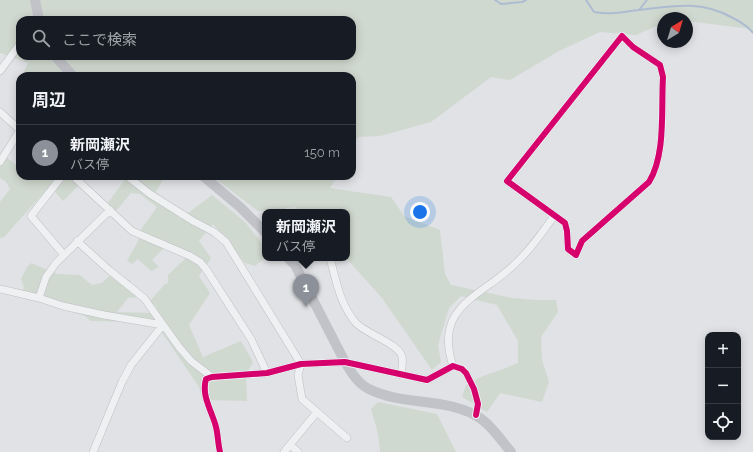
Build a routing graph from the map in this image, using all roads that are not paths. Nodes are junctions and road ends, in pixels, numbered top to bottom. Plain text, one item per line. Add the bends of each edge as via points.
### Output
1 (35, 0) edge
2 (38, 16) edge
3 (16, 50) edge
4 (59, 60) edge
5 (0, 72) edge
6 (69, 72) edge
7 (0, 112) edge
8 (16, 126) edge
9 (16, 136) edge
10 (0, 162) edge
11 (59, 180) edge
12 (78, 180) edge
13 (132, 180) edge
14 (208, 180) edge
15 (110, 210) junction
16 (554, 216) junction
17 (262, 226) edge
18 (77, 241) junction
19 (64, 255) junction
20 (291, 261) edge
21 (331, 261) edge
22 (0, 289) edge
23 (39, 298) junction
24 (163, 325) junction
25 (344, 362) junction
26 (300, 364) junction
27 (453, 366) junction
28 (267, 373) junction
29 (401, 375) junction
30 (212, 377) junction
31 (317, 412) junction
32 (476, 415) junction
33 (347, 438) dead end
34 (290, 445) junction
35 (93, 452) edge
36 (220, 452) edge
37 (284, 452) edge
38 (298, 452) edge
39 (511, 452) edge

1 - 2 street
3 - 5 street
4 - 6 street
7 - 8 street
9 - 10 street
11 - 19 street via 30,216
12 - 15 street
13 - 26 street via 226,242
14 - 17 street
15 - 18 street
15 - 28 street via 132,230 190,256 203,265 251,339
16 - 16 street via 565,223 568,248 576,254 582,241 649,182 655,172 661,139 663,78 660,64 633,48 622,36 507,181
16 - 27 street via 516,264 472,296 456,314 451,323 448,342
18 - 19 street
18 - 24 street via 144,298
19 - 23 street via 46,277
20 - 25 street
21 - 29 street via 340,295 356,323 400,351
22 - 23 street
23 - 24 street via 104,316
24 - 30 street via 191,361
24 - 35 street via 128,370
25 - 26 street
25 - 29 street
25 - 32 street via 368,389 384,395 460,409
26 - 28 street
26 - 31 street via 298,375 302,399
27 - 29 street via 427,380
27 - 32 street via 462,369 474,389 478,404
28 - 30 street
30 - 36 street via 206,379 204,384
31 - 33 street
31 - 34 street
32 - 39 street via 491,427
34 - 37 street
34 - 38 street

